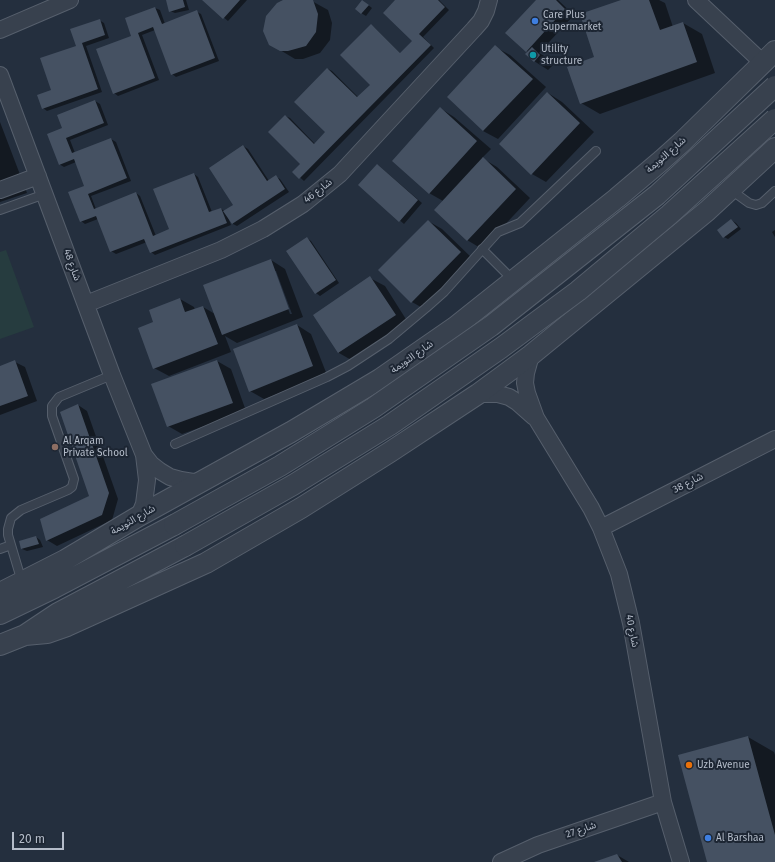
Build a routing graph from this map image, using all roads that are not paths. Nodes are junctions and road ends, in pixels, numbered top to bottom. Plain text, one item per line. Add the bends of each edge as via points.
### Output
1 (70, 0) edge
2 (488, 0) edge
3 (696, 0) edge
4 (0, 30) edge
5 (769, 57) edge
6 (0, 75) edge
7 (775, 86) edge
8 (775, 119) edge
9 (682, 142) junction
10 (775, 148) edge
11 (596, 151) dead end
12 (38, 176) junction
13 (637, 180) junction
14 (730, 189) junction
15 (0, 190) edge
16 (775, 191) edge
17 (45, 194) junction
18 (0, 210) edge
19 (683, 231) junction
20 (482, 249) junction
21 (513, 281) junction
22 (86, 304) junction
23 (531, 355) junction
24 (112, 375) junction
25 (478, 394) junction
26 (536, 418) junction
27 (775, 439) edge
28 (175, 444) dead end
29 (144, 455) junction
30 (204, 481) junction
31 (140, 516) junction
32 (601, 528) junction
33 (11, 545) junction
34 (0, 549) edge
35 (22, 582) junction
36 (0, 592) edge
37 (0, 614) edge
38 (25, 635) junction
39 (0, 645) edge
40 (663, 802) junction
41 (501, 862) edge
42 (681, 862) edge

1 - 4 street
2 - 22 street, شارع 46 via 486,12 474,29 340,174 303,204 263,229 220,250
3 - 5 street
5 - 9 street, شارع الثويمة
6 - 12 street, شارع 48
7 - 37 street, bridge via 657,195 491,326 373,408 280,466 174,525
8 - 38 street, bridge via 669,215 578,291 390,425 294,485 58,613
9 - 13 street, شارع الثويمة
9 - 14 street via 682,164 684,173 690,180 706,189
10 - 14 street
11 - 20 lane via 520,223 498,232
12 - 15 street
12 - 17 street, شارع 48
13 - 19 street via 664,182 678,192 684,208
13 - 21 street, شارع الثويمة
14 - 16 lane via 756,205
14 - 19 street
17 - 18 lane
17 - 22 street, شارع 48
19 - 23 street
20 - 21 lane
20 - 28 lane via 444,292 426,308 389,339 348,366
21 - 30 street, شارع الثويمة via 455,327 380,379
22 - 24 street, شارع 48
23 - 25 street
23 - 26 street, شارع 40 via 526,383
24 - 29 street, شارع 48
24 - 33 lane via 59,397 52,406 52,416 74,484 68,490 16,513 8,529
25 - 26 street, شارع 40 via 509,397
25 - 38 street via 301,508 206,563 67,626 46,633
26 - 32 street, شارع 40 via 580,488
27 - 32 street, شارع 38
29 - 30 street, شارع 48 via 151,464 170,477 192,482
29 - 31 street, شارع 48 via 147,480
30 - 31 street, شارع الثويمة
31 - 35 street, شارع الثويمة
32 - 40 street, شارع 40 via 619,574 625,598
33 - 34 lane
33 - 35 lane
35 - 36 street, شارع الثويمة
38 - 39 street
40 - 41 street, شارع 27 via 538,845
40 - 42 street, شارع 40

